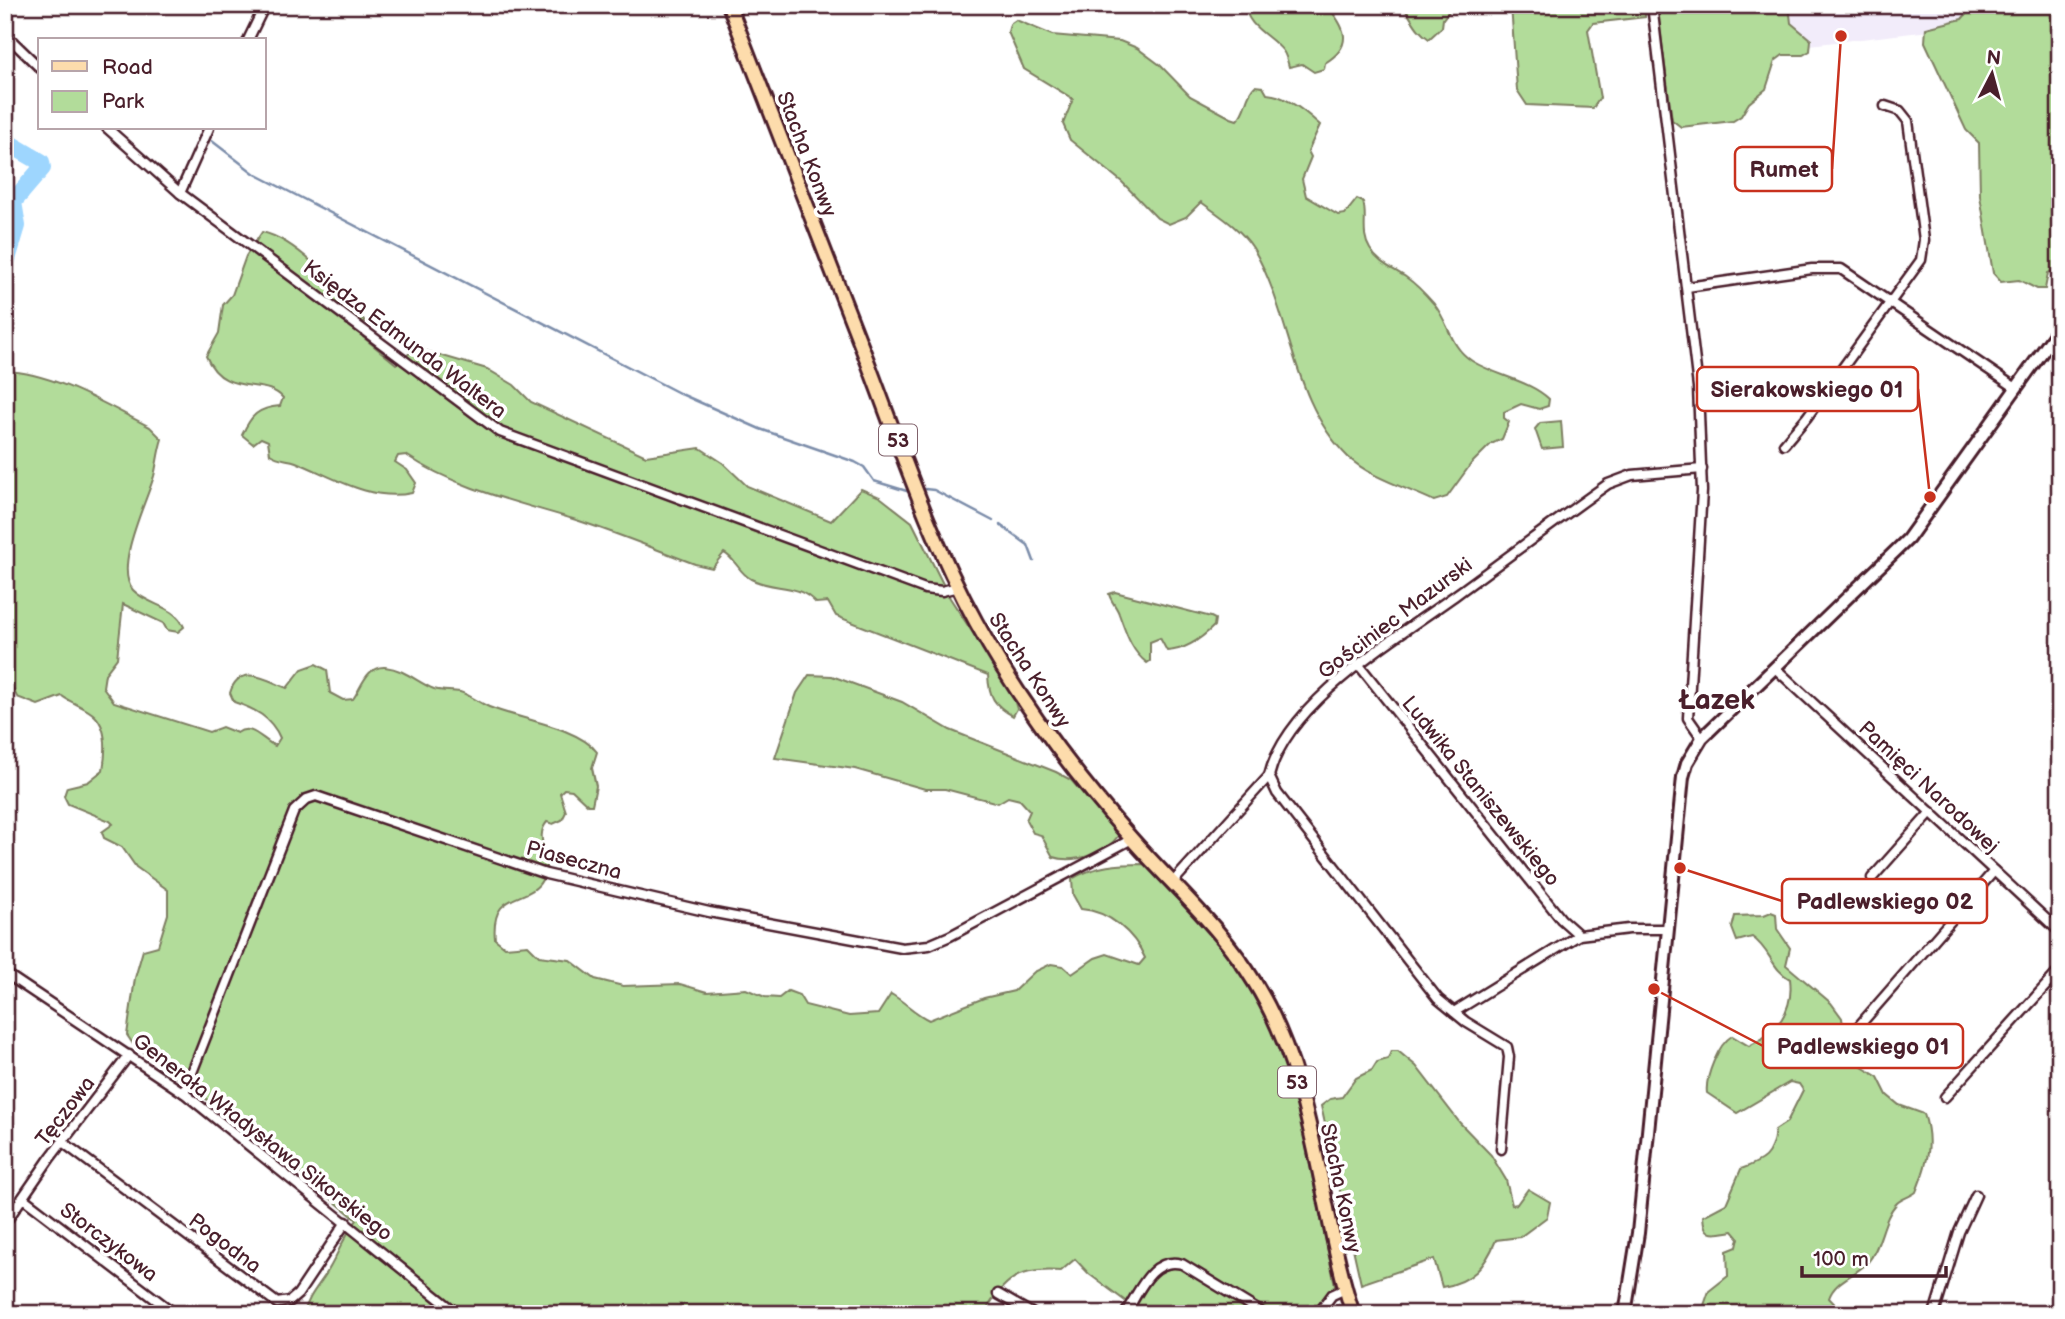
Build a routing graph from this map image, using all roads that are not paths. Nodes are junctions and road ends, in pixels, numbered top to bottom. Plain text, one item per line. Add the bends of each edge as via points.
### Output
1 (265, 5) edge
2 (729, 5) edge
3 (1652, 5) edge
4 (5, 34) edge
5 (249, 38) edge
6 (38, 66) edge
7 (1885, 106) dead end
8 (109, 130) edge
9 (208, 130) edge
10 (180, 193) junction
11 (1687, 287) junction
12 (1892, 302) junction
13 (2060, 327) edge
14 (2016, 388) junction
15 (1784, 444) dead end
16 (1702, 469) junction
17 (958, 587) junction
18 (1359, 666) junction
19 (1776, 668) junction
20 (1703, 738) junction
21 (1269, 776) junction
22 (1931, 812) junction
23 (1132, 839) junction
24 (1994, 871) junction
25 (1872, 878) dead end
26 (1172, 883) junction
27 (1666, 929) junction
28 (2060, 932) edge
29 (1579, 936) junction
30 (2060, 970) edge
31 (5, 973) edge
32 (1454, 1012) junction
33 (1858, 1027) dead end
34 (129, 1055) junction
35 (184, 1093) junction
36 (1945, 1097) dead end
37 (64, 1143) junction
38 (1501, 1149) dead end
39 (1976, 1195) dead end
40 (23, 1198) junction
41 (346, 1222) junction
42 (5, 1223) edge
43 (1345, 1289) junction
44 (998, 1294) dead end
45 (175, 1314) edge
46 (458, 1314) edge
47 (1033, 1314) edge
48 (1125, 1314) edge
49 (1264, 1314) edge
50 (1318, 1314) edge
51 (1353, 1314) edge
52 (1625, 1314) edge
53 (1934, 1314) edge

1 - 5 street
2 - 17 main road, Stacha Konwy / 53
3 - 11 street
4 - 6 street
7 - 12 street via 1900,111 1908,121 1924,240 1921,260
8 - 10 street, Księdza Edmunda Waltera
9 - 10 street
10 - 17 street, Księdza Edmunda Waltera via 500,432 926,589
11 - 12 street via 1833,268
11 - 16 street via 1699,387
12 - 14 street
12 - 15 street
13 - 14 street
14 - 19 street via 1908,539
16 - 18 street, Gościniec Mazurski via 1632,475 1608,484
16 - 20 street via 1688,718
17 - 23 main road, Stacha Konwy / 53 via 1029,708 1078,776
18 - 21 street, Gościniec Mazurski via 1304,715
18 - 29 street, Ludwika Staniszewskiego
19 - 20 street
19 - 22 street, Pamięci Narodowej
20 - 27 street via 1683,777
21 - 26 street, Gościniec Mazurski
21 - 32 street via 1277,793 1388,938
22 - 24 street, Pamięci Narodowej
22 - 25 street
23 - 26 main road, Stacha Konwy / 53
23 - 35 street, Piaseczna via 950,936 902,948 709,912 546,874 316,796 294,811
24 - 28 street, Pamięci Narodowej
24 - 33 street
26 - 43 main road, Stacha Konwy / 53 via 1240,961 1283,1038
27 - 29 street
27 - 52 street
29 - 32 street
30 - 36 street
31 - 34 street, Generała Władysława Sikorskiego
32 - 38 street via 1500,1040 1509,1052
34 - 35 street, Generała Władysława Sikorskiego
34 - 37 street, Tęczowa
35 - 41 street, Generała Władysława Sikorskiego
37 - 40 street, Tęczowa
37 - 41 street, Pogodna via 277,1303 298,1294
39 - 53 street via 1959,1232
40 - 42 street, Tęczowa
40 - 45 street, Storczykowa
41 - 46 street, Generała Władysława Sikorskiego
43 - 50 street via 1332,1295
43 - 51 main road, Stacha Konwy / 53
44 - 47 street
48 - 49 street via 1156,1268 1171,1261

